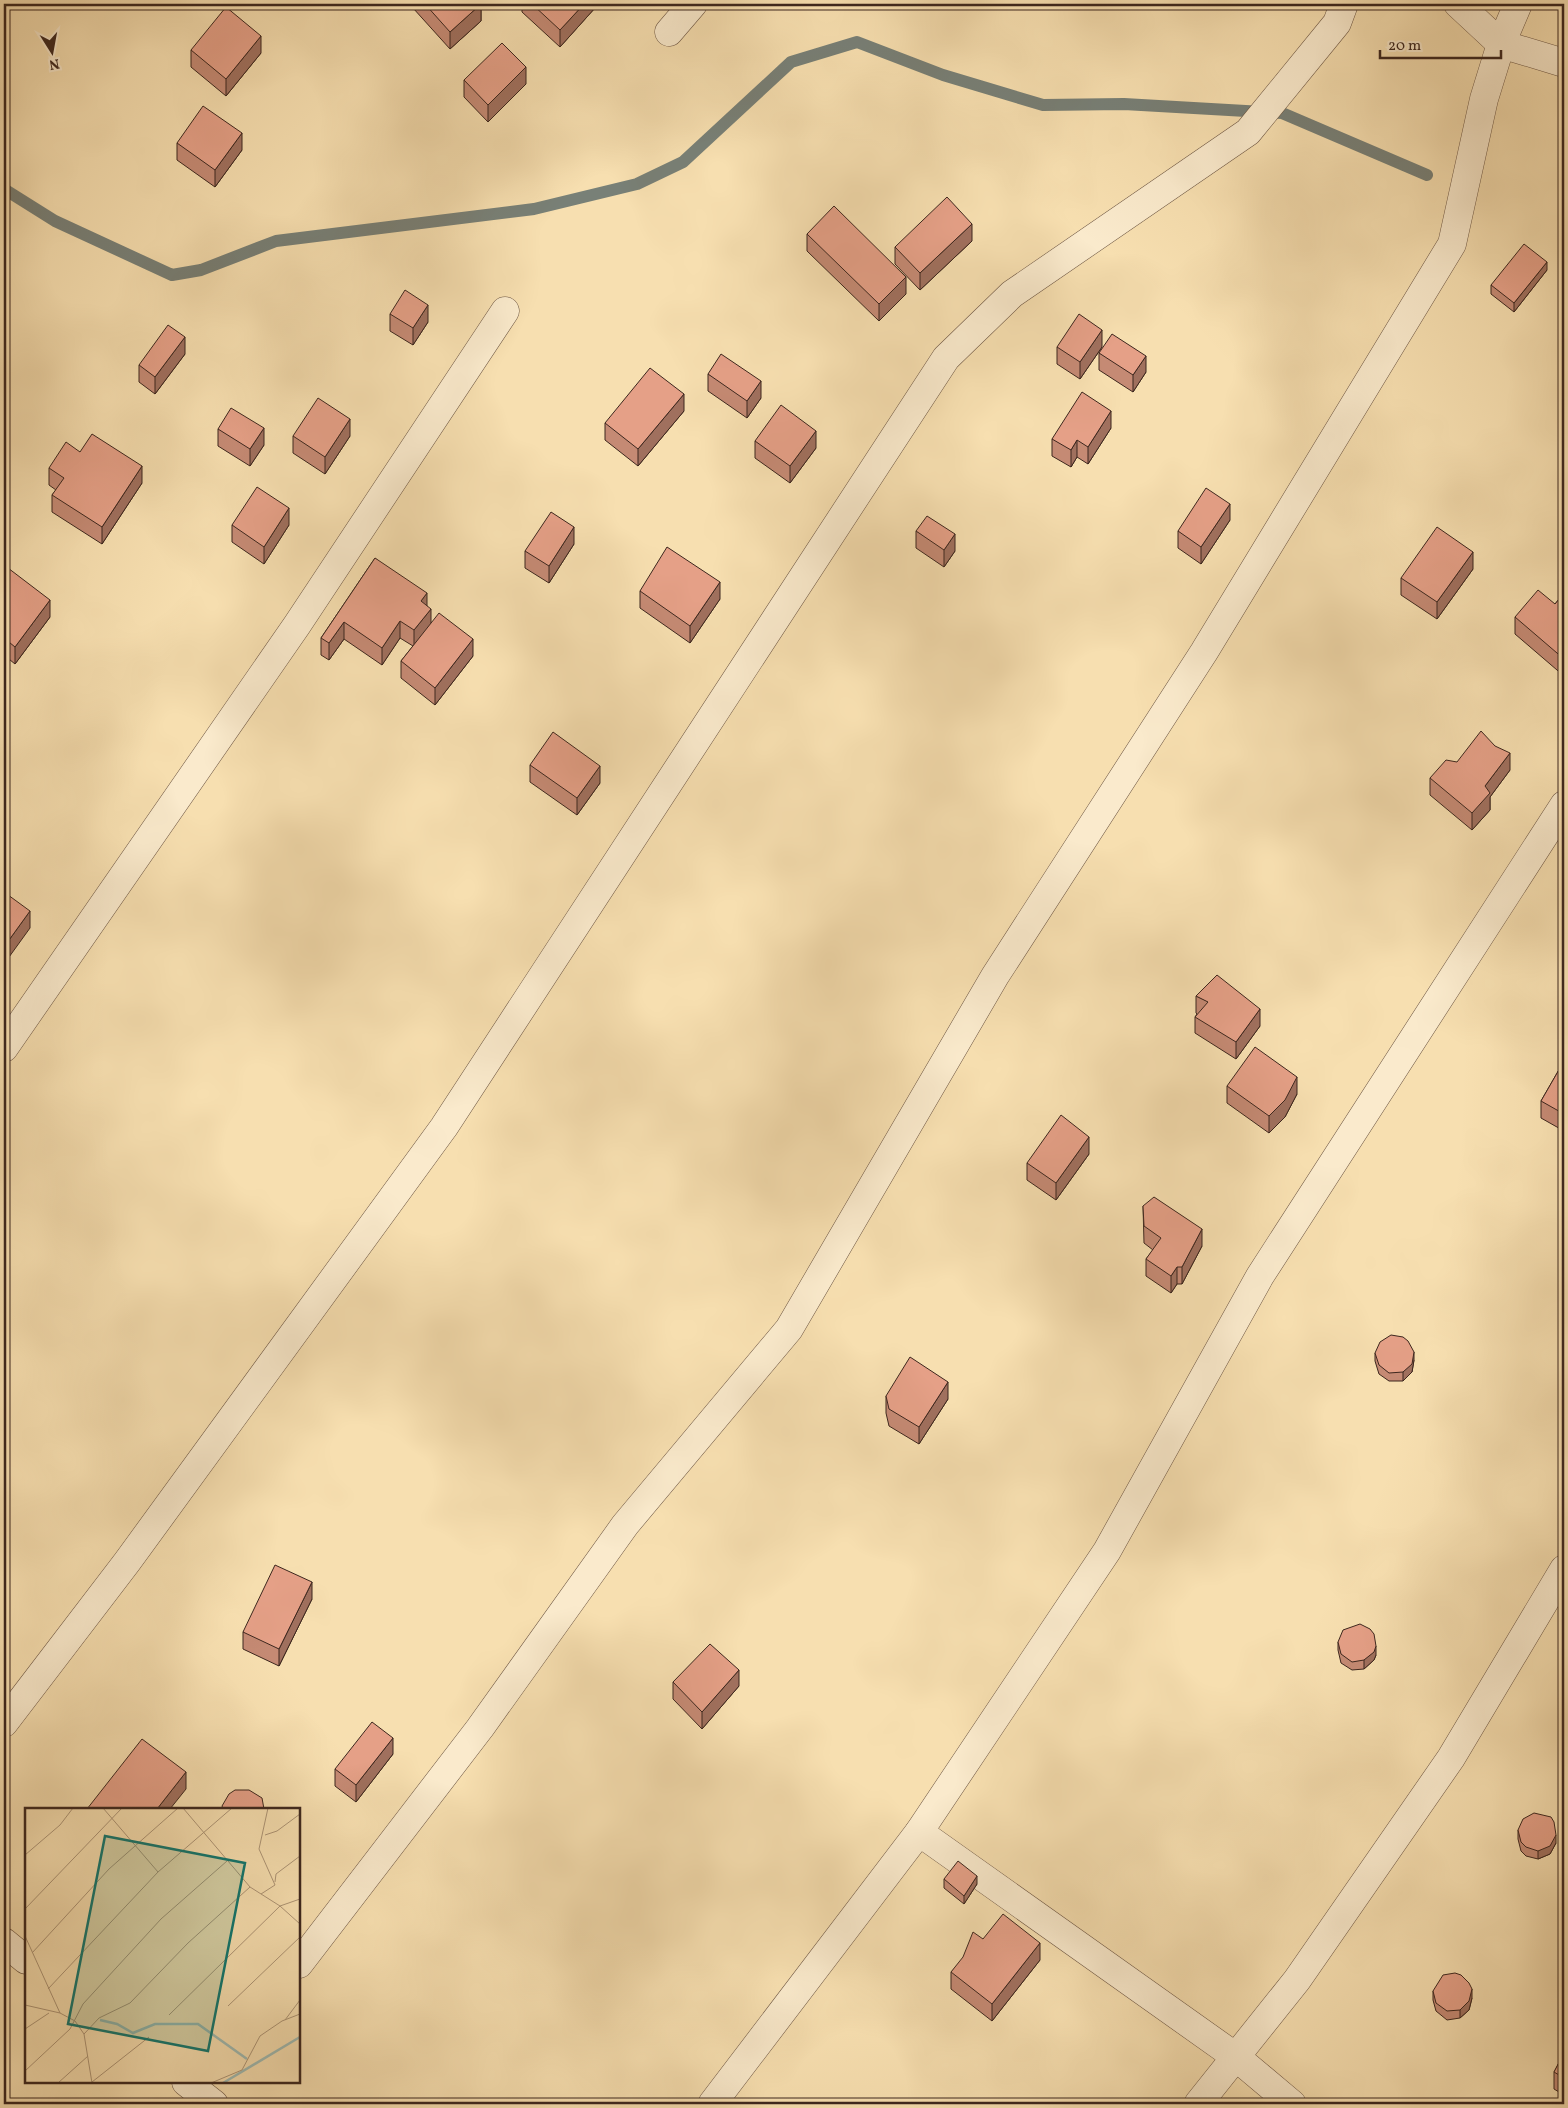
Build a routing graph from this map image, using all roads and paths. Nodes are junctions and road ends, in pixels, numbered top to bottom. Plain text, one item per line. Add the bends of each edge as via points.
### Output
1 (693, 4) edge
2 (1344, 4) edge
3 (1458, 4) edge
4 (1518, 4) edge
5 (669, 32) dead end
6 (1502, 44) junction
7 (1564, 63) edge
8 (505, 311) dead end
9 (1564, 805) edge
10 (4, 1048) edge
11 (1564, 1569) edge
12 (4, 1723) edge
13 (919, 1832) junction
14 (4, 1942) edge
15 (25, 1959) edge
16 (300, 1963) edge
17 (1236, 2057) junction
18 (712, 2104) edge
19 (1198, 2104) edge
20 (1292, 2104) edge

1 - 5 street
2 - 12 street via 1337,23 1248,132 1012,294 946,358 444,1127 127,1562
3 - 6 street
4 - 6 street
6 - 7 street
6 - 16 street via 1484,99 1452,244 1204,652 995,976 789,1329 626,1525 480,1728
8 - 10 street via 297,625
9 - 13 street via 1260,1276 1107,1551
11 - 17 street via 1452,1758 1297,1980
13 - 17 street
13 - 18 street
14 - 15 street
17 - 19 street
17 - 20 street

